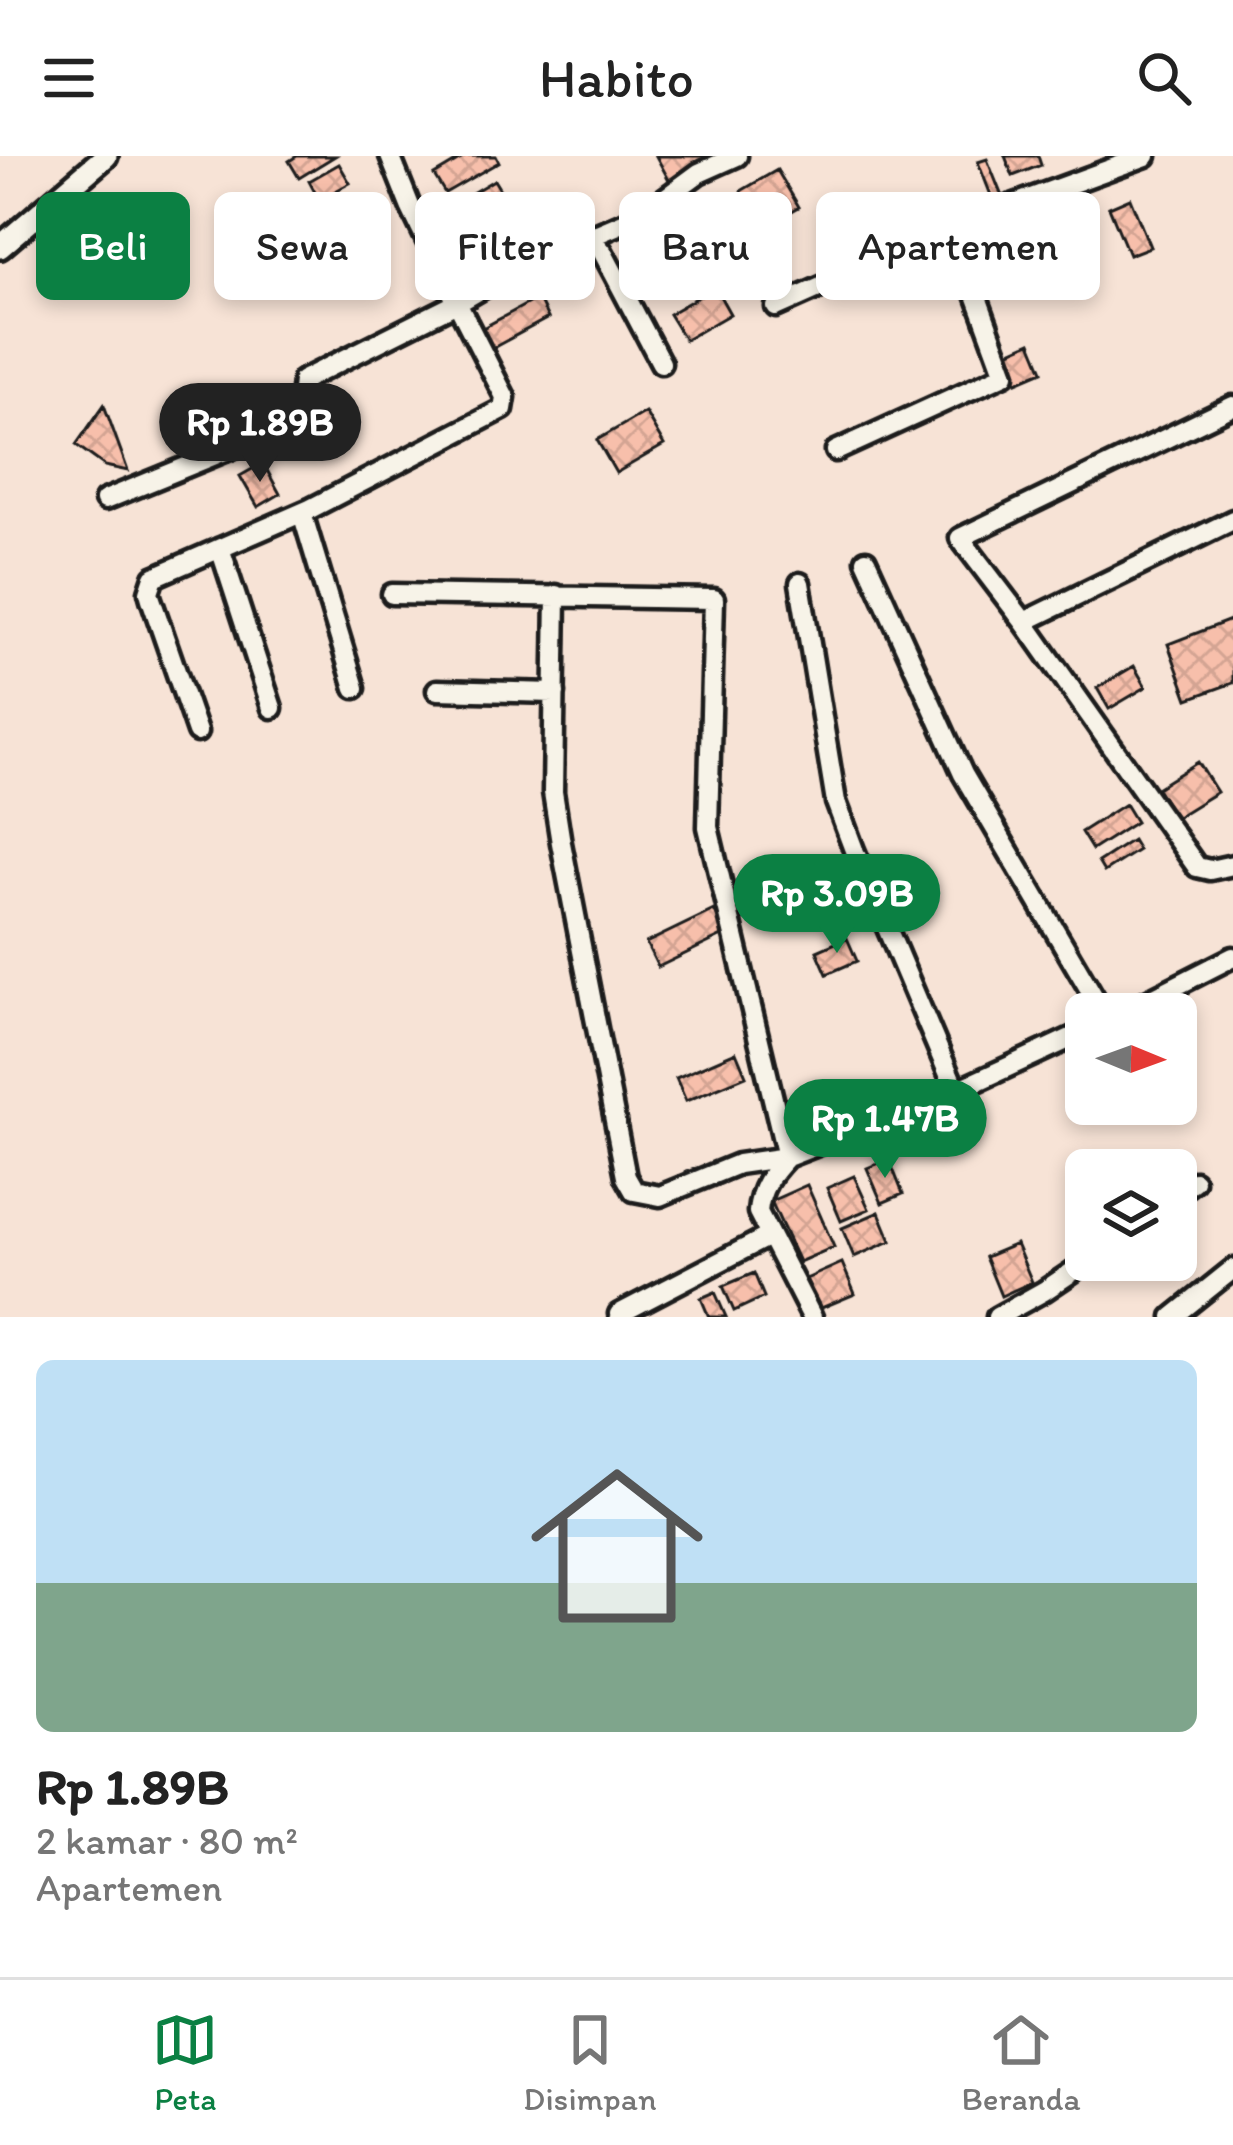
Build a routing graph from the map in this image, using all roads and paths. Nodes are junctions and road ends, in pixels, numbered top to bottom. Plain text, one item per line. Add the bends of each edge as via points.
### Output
1 (106, 156) edge
2 (390, 156) edge
3 (737, 156) edge
4 (1146, 156) edge
5 (1050, 192) edge
6 (595, 236) edge
7 (595, 243) edge
8 (0, 247) edge
9 (816, 290) edge
10 (462, 300) edge
11 (978, 300) edge
12 (457, 303) junction
13 (776, 308) dead end
14 (661, 363) dead end
15 (1233, 406) edge
16 (836, 451) dead end
17 (105, 500) dead end
18 (302, 513) junction
19 (1233, 520) edge
20 (220, 548) junction
21 (866, 560) dead end
22 (800, 583) dead end
23 (392, 594) dead end
24 (556, 595) junction
25 (1024, 622) junction
26 (355, 688) dead end
27 (436, 690) dead end
28 (555, 692) junction
29 (272, 708) dead end
30 (196, 732) dead end
31 (1233, 865) edge
32 (1233, 957) edge
33 (1092, 993) edge
34 (1162, 993) edge
35 (1065, 1041) edge
36 (956, 1091) junction
37 (787, 1157) junction
38 (769, 1236) junction
39 (1233, 1269) edge
40 (1065, 1277) edge
41 (619, 1314) dead end
42 (812, 1317) edge
43 (997, 1317) edge
44 (1172, 1317) edge

1 - 8 street
2 - 12 street
3 - 6 street
4 - 5 street
7 - 14 street
9 - 13 street
10 - 12 street
11 - 16 street via 1005,374
12 - 17 street via 303,380 308,411 301,419
12 - 18 street via 505,407
15 - 25 street via 959,538
18 - 20 street
18 - 26 street
19 - 25 street
20 - 29 street
20 - 30 street via 154,577 149,592
21 - 33 street via 963,774
22 - 36 street via 836,802
23 - 24 street
24 - 28 street
24 - 37 street via 714,598 708,827
25 - 31 street via 1197,867
27 - 28 street
28 - 37 street via 553,792 626,1177 634,1191 660,1196 738,1164
32 - 34 street
35 - 36 street
36 - 37 street
37 - 38 street via 760,1197
38 - 41 street
38 - 42 street
39 - 44 street
40 - 43 street

